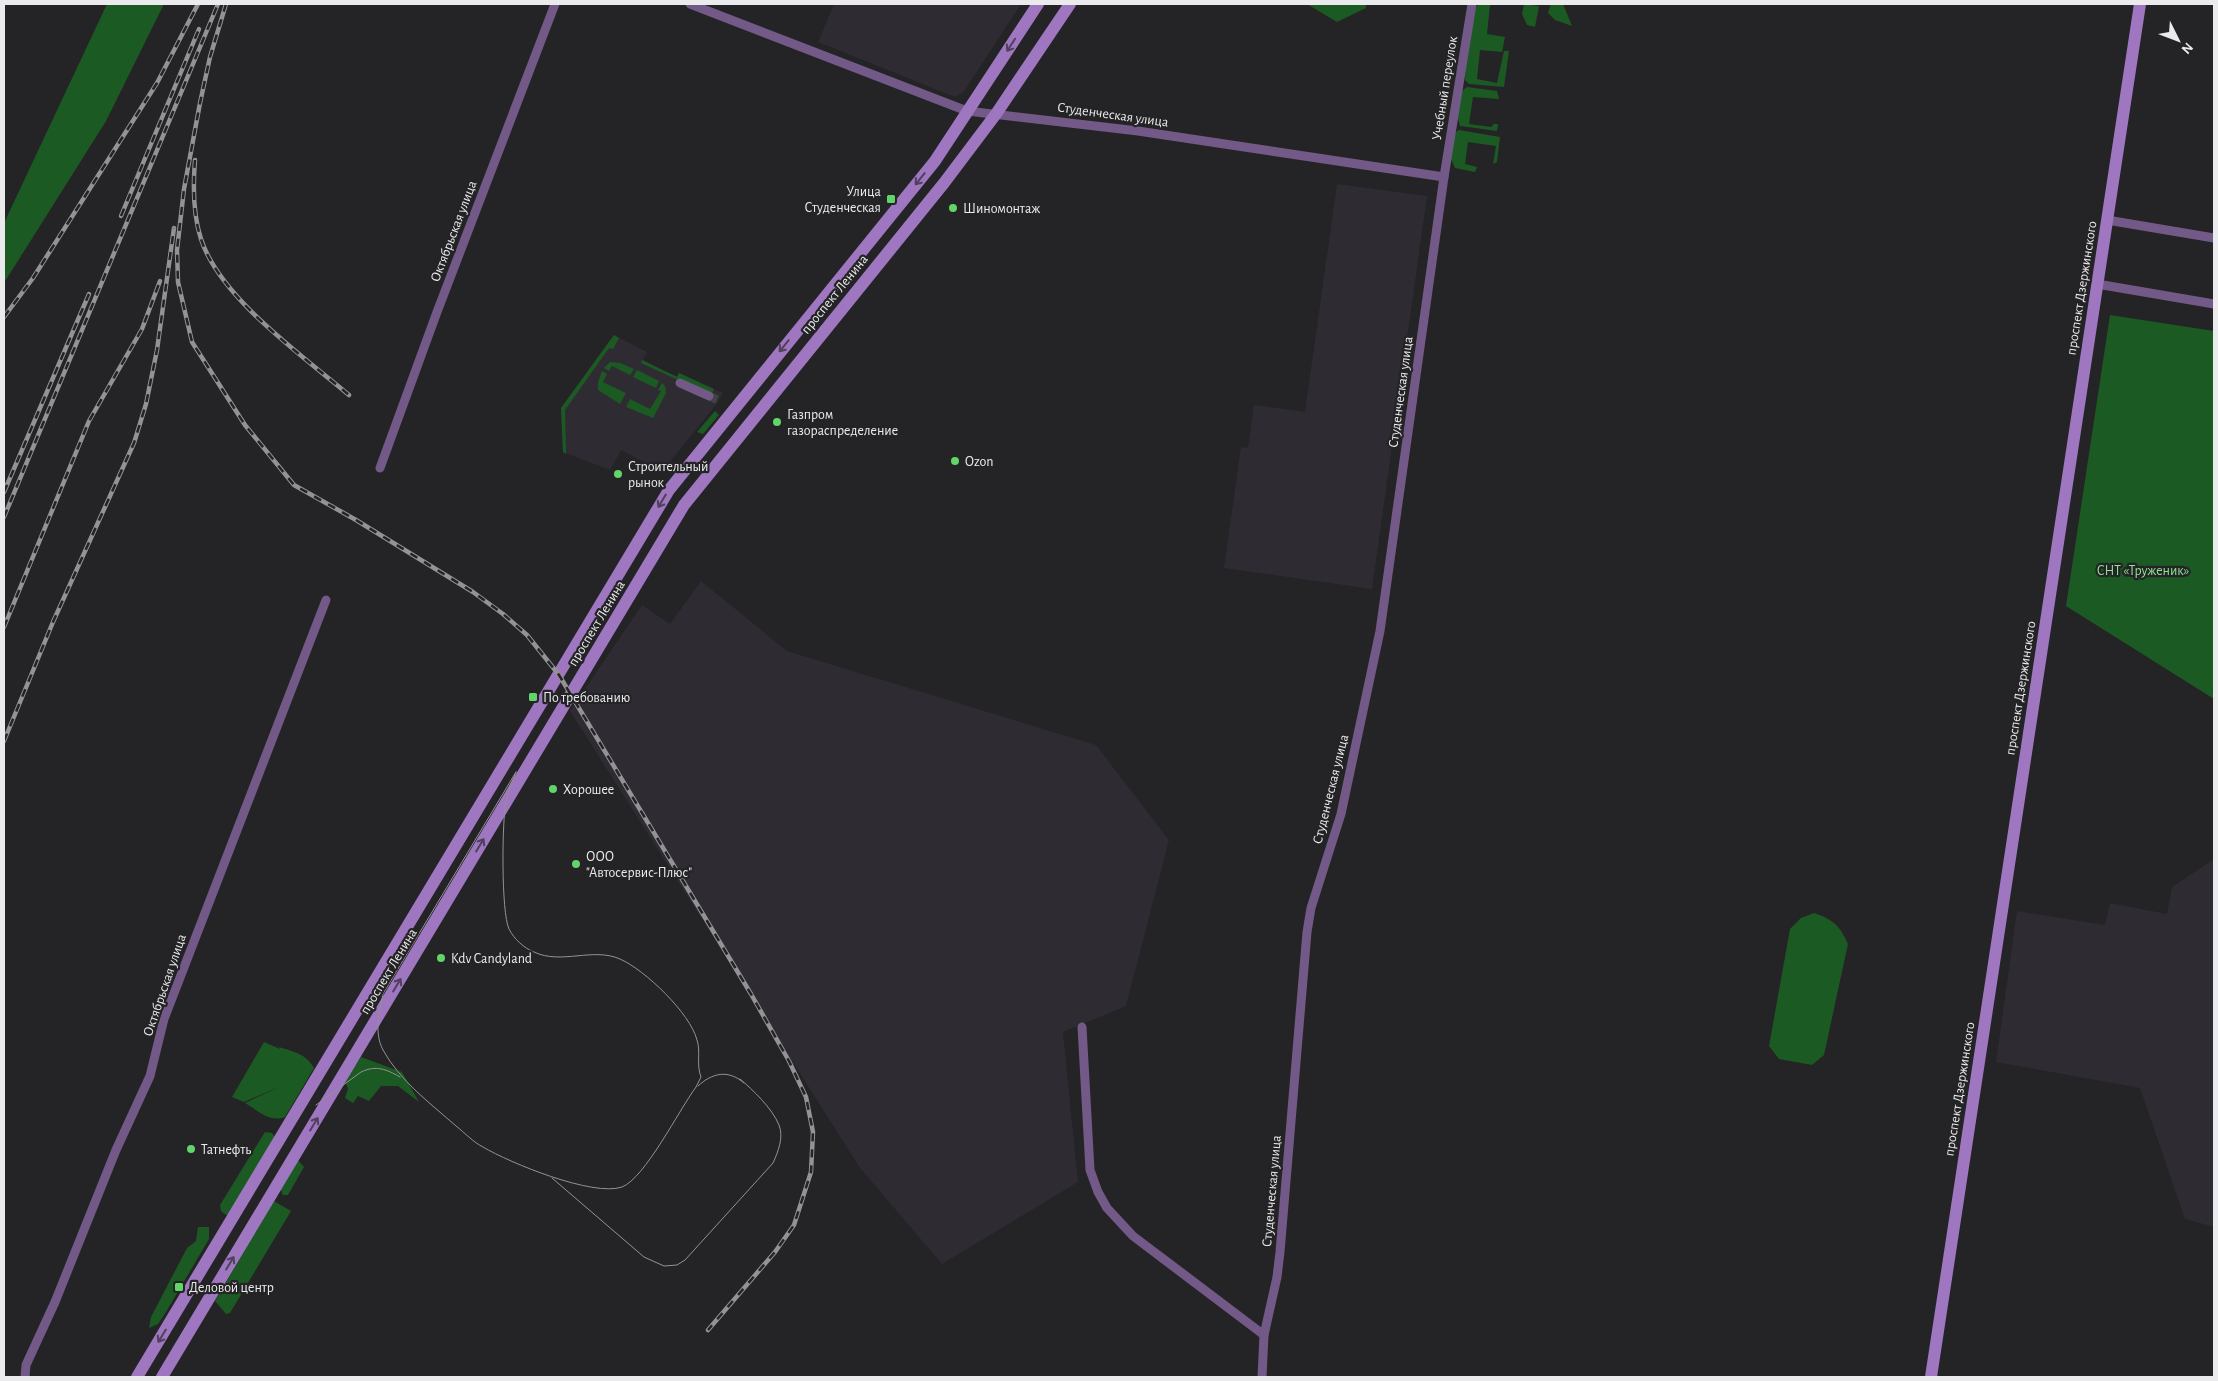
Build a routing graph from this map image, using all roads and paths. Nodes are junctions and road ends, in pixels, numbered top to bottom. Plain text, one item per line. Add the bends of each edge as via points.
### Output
1 (555, 4) edge
2 (690, 4) edge
3 (1038, 4) edge
4 (1070, 4) edge
5 (1472, 4) edge
6 (2140, 4) edge
7 (967, 111) junction
8 (996, 114) junction
9 (1444, 177) junction
10 (2107, 220) junction
11 (2214, 238) edge
12 (2097, 284) junction
13 (2214, 304) edge
14 (680, 383) dead end
15 (709, 396) tunnel mouth
16 (380, 468) dead end
17 (326, 600) dead end
18 (1082, 1027) dead end
19 (1264, 1335) junction
20 (25, 1377) edge
21 (137, 1377) edge
22 (162, 1377) edge
23 (1262, 1377) edge
24 (1931, 1377) edge

1 - 16 street, Октябрьская улица
2 - 7 street, Студенческая улица
3 -> 7 main road, проспект Ленина
4 - 8 main road, проспект Ленина
5 - 9 street, Учебный переулок
6 - 10 main road, проспект Дзержинского
7 - 8 street, Студенческая улица
7 -> 21 main road, проспект Ленина via 935,161 669,490
8 - 9 street, Студенческая улица via 1138,131
22 -> 8 main road, проспект Ленина via 684,505
9 - 19 street, Студенческая улица via 1380,630 1341,814 1311,908 1307,932 1279,1260
10 - 11 street
10 - 12 main road, проспект Дзержинского
12 - 13 street
12 - 24 main road, проспект Дзержинского
14 - 15 street
17 - 20 street, Октябрьская улица via 164,1018 150,1076 26,1365
18 - 19 street via 1090,1170 1107,1208 1133,1236
19 - 23 street, Студенческая улица

